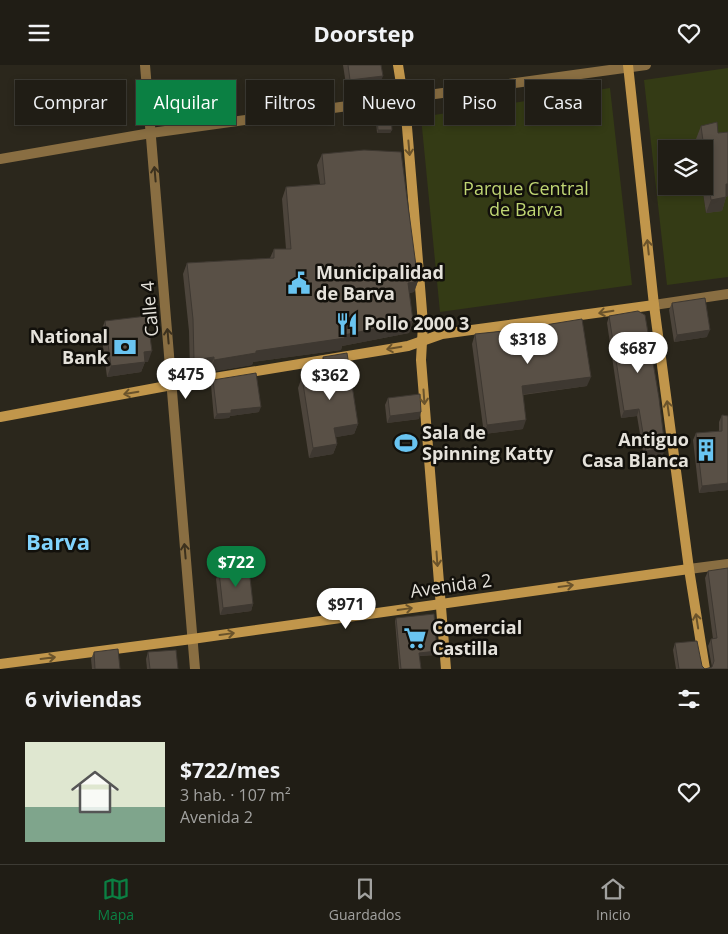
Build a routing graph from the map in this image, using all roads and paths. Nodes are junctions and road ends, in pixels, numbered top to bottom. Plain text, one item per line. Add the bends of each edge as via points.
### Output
1 (145, 65) edge
2 (398, 65) edge
3 (646, 65) edge
4 (628, 66) edge
5 (400, 80) edge
6 (434, 94) edge
7 (344, 106) edge
8 (407, 125) edge
9 (151, 133) junction
10 (0, 159) edge
11 (728, 294) edge
12 (654, 305) junction
13 (421, 342) junction
14 (172, 385) junction
15 (0, 417) edge
16 (728, 563) edge
17 (689, 569) junction
18 (440, 604) junction
19 (192, 639) junction
20 (0, 664) edge
21 (195, 669) edge
22 (446, 669) edge
23 (705, 669) edge

1 - 9 street, Calle 4
2 - 5 main road
3 - 4 street
4 - 6 street
12 -> 4 main road
7 - 9 street
8 -> 13 main road via 423,324
9 - 10 street
14 -> 9 street, Calle 4
11 - 12 street
12 -> 13 main road via 442,334
17 -> 12 main road
13 -> 14 main road
13 -> 18 main road
14 -> 15 main road
19 -> 14 street, Calle 4
16 - 17 street, Avenida 2
18 -> 17 main road, Avenida 2
23 -> 17 main road
19 -> 18 main road, Avenida 2
18 - 22 main road
20 -> 19 main road, Avenida 2
19 - 21 street, Calle 4

